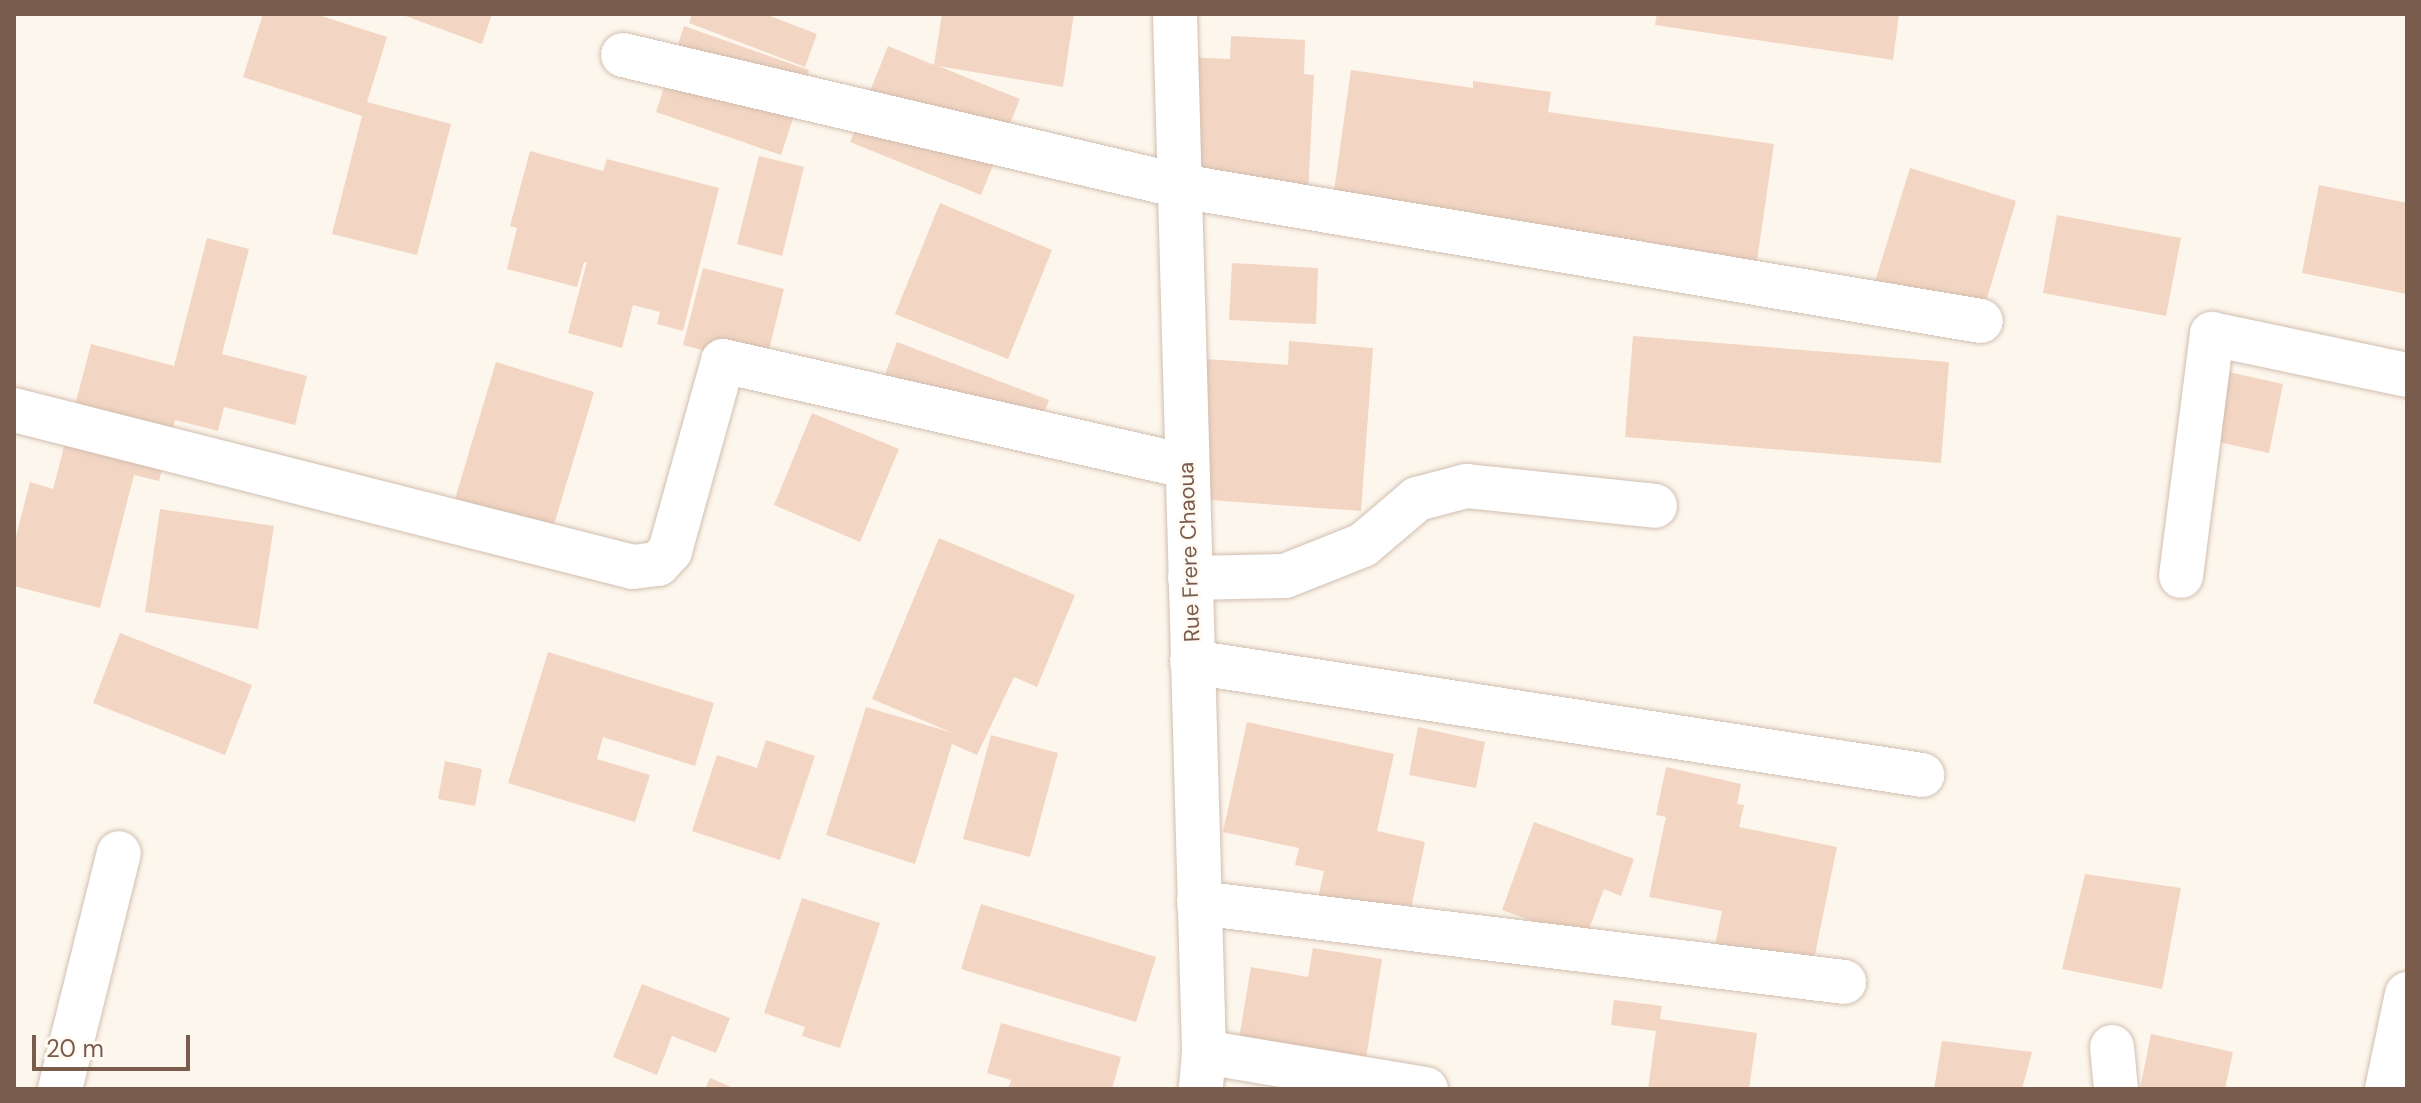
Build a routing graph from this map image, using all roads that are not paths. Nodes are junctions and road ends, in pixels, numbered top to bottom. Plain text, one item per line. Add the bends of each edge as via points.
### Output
1 (1175, 14) edge
2 (623, 55) dead end
3 (1180, 186) junction
4 (1981, 321) dead end
5 (2407, 375) edge
6 (14, 410) edge
7 (1187, 466) junction
8 (1655, 506) dead end
9 (2181, 576) dead end
10 (1190, 578) junction
11 (1192, 662) junction
12 (1922, 775) dead end
13 (119, 853) dead end
14 (1199, 903) junction
15 (1844, 982) dead end
16 (2407, 994) edge
17 (1202, 1070) edge
18 (60, 1089) edge
19 (1426, 1089) edge
20 (2387, 1089) edge

1 - 3 street, Rue Frere Chaoua
2 - 3 street
3 - 4 street
3 - 7 street, Rue Frere Chaoua
5 - 9 street via 2212,334
6 - 7 street via 633,567 658,564 670,551 723,361
7 - 10 street, Rue Frere Chaoua
8 - 10 street via 1466,486 1417,499 1363,545 1285,576
10 - 11 street, Rue Frere Chaoua
11 - 12 street
11 - 14 street, Rue Frere Chaoua
13 - 18 street
14 - 15 street
14 - 17 street, Rue Frere Chaoua
16 - 20 street
17 - 19 street

